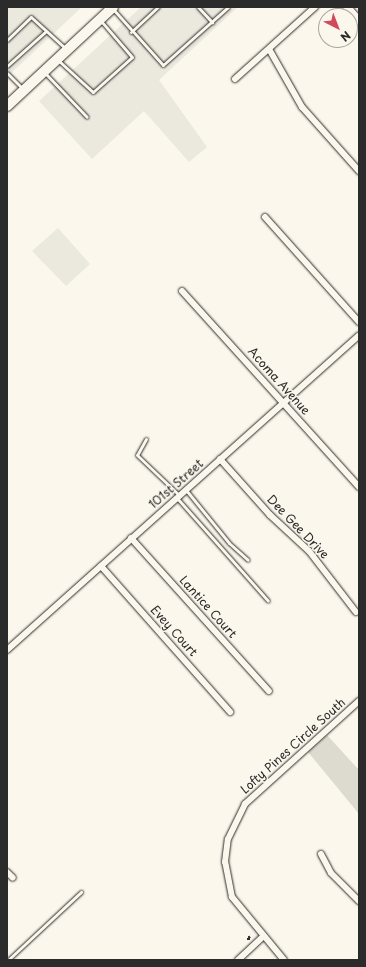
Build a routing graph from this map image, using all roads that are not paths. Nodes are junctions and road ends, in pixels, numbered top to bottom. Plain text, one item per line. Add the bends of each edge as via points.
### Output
1 (158, 7) edge
2 (198, 7) edge
3 (228, 7) edge
4 (315, 7) edge
5 (347, 7) edge
6 (113, 8) edge
7 (100, 20) junction
8 (359, 21) edge
9 (212, 22) junction
10 (46, 31) junction
11 (131, 32) junction
12 (7, 40) edge
13 (269, 49) junction
14 (67, 50) junction
15 (57, 59) junction
16 (7, 66) edge
17 (44, 71) junction
18 (7, 73) edge
19 (235, 79) dead end
20 (24, 90) junction
21 (7, 106) edge
22 (88, 117) dead end
23 (359, 171) edge
24 (265, 217) dead end
25 (182, 291) dead end
26 (359, 322) edge
27 (359, 335) edge
28 (283, 402) junction
29 (146, 439) dead end
30 (220, 459) junction
31 (359, 486) edge
32 (186, 490) junction
33 (178, 496) junction
34 (131, 538) junction
35 (248, 560) dead end
36 (101, 566) junction
37 (268, 601) dead end
38 (356, 612) dead end
39 (7, 650) edge
40 (269, 691) dead end
41 (359, 701) edge
42 (230, 712) dead end
43 (321, 854) dead end
44 (7, 872) edge
45 (13, 878) dead end
46 (81, 892) dead end
47 (359, 901) edge
48 (263, 937) junction
49 (8, 960) edge
50 (238, 960) edge
51 (284, 960) edge

1 - 11 lane
2 - 9 lane
3 - 9 lane
4 - 13 street
5 - 8 street
6 - 7 main road
6 - 11 lane
7 - 14 main road
7 - 15 lane via 132,57 94,92
9 - 11 lane via 163,65
10 - 12 lane via 31,17
10 - 14 lane
10 - 16 lane
13 - 19 street
13 - 23 street via 302,107
14 - 15 main road
15 - 17 main road
17 - 20 main road
17 - 22 lane
18 - 20 lane
20 - 21 main road
24 - 26 street
25 - 28 street, Acoma Avenue
27 - 28 street, 101st Street
28 - 30 street, 101st Street
28 - 31 street, Acoma Avenue
29 - 33 lane via 137,455
30 - 32 street, 101st Street
30 - 38 street, Dee Gee Drive via 270,515 308,551
32 - 33 street, 101st Street
32 - 35 lane via 229,543
33 - 34 street, 101st Street
33 - 37 lane
34 - 36 street, 101st Street
34 - 40 street, Lantice Court
36 - 39 street, 101st Street
36 - 42 street, Evey Court
41 - 48 street, Lofty Pines Circle South via 254,795 234,821 225,854 230,892
43 - 47 street via 330,873
44 - 45 street
46 - 49 lane
48 - 50 street
48 - 51 street, Lofty Pines Circle South

